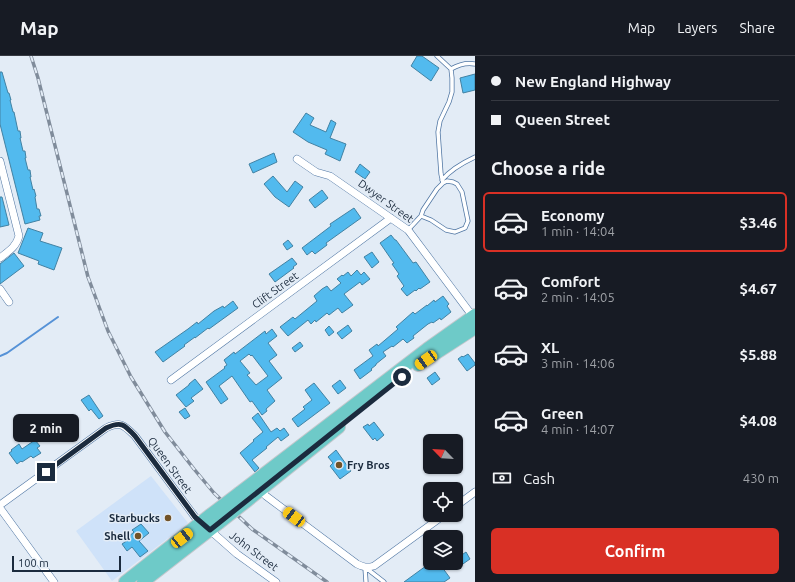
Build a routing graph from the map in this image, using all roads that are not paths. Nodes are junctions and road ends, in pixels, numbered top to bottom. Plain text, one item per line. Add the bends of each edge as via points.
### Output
1 (437, 56) edge
2 (475, 64) edge
3 (451, 69) junction
4 (475, 157) edge
5 (297, 159) dead end
6 (0, 161) edge
7 (442, 182) junction
8 (421, 216) junction
9 (391, 218) junction
10 (408, 230) junction
11 (0, 258) edge
12 (0, 290) edge
13 (9, 302) dead end
14 (475, 320) edge
15 (171, 380) dead end
16 (256, 487) junction
17 (475, 492) edge
18 (463, 501) edge
19 (0, 506) edge
20 (434, 522) edge
21 (210, 523) junction
22 (365, 568) junction
23 (54, 582) edge
24 (125, 582) edge
25 (143, 582) edge
26 (276, 582) edge
27 (366, 582) edge
28 (384, 582) edge

1 - 3 lane
2 - 3 lane via 458,65
3 - 7 lane via 452,92 438,132
4 - 7 lane via 448,172
5 - 9 street, Dwyer Street via 316,172 330,176
6 - 11 street via 19,236 14,247
7 - 8 lane
7 - 8 lane via 453,182 462,192 468,221 464,228 455,232 446,230
8 - 10 lane
9 - 10 street, Dwyer Street
9 - 15 street, Clift Street
10 - 14 street, Dwyer Street
12 - 13 street
14 - 16 highway via 426,349
16 - 21 highway, bridge
16 - 22 street via 356,564
17 - 18 street
19 - 21 street, Queen Street via 106,428 116,424 124,426 135,436 195,517
19 - 23 street
20 - 22 street via 374,566
21 - 24 highway
21 - 25 highway
21 - 26 street, John Street via 237,554
22 - 27 lane
22 - 28 lane

